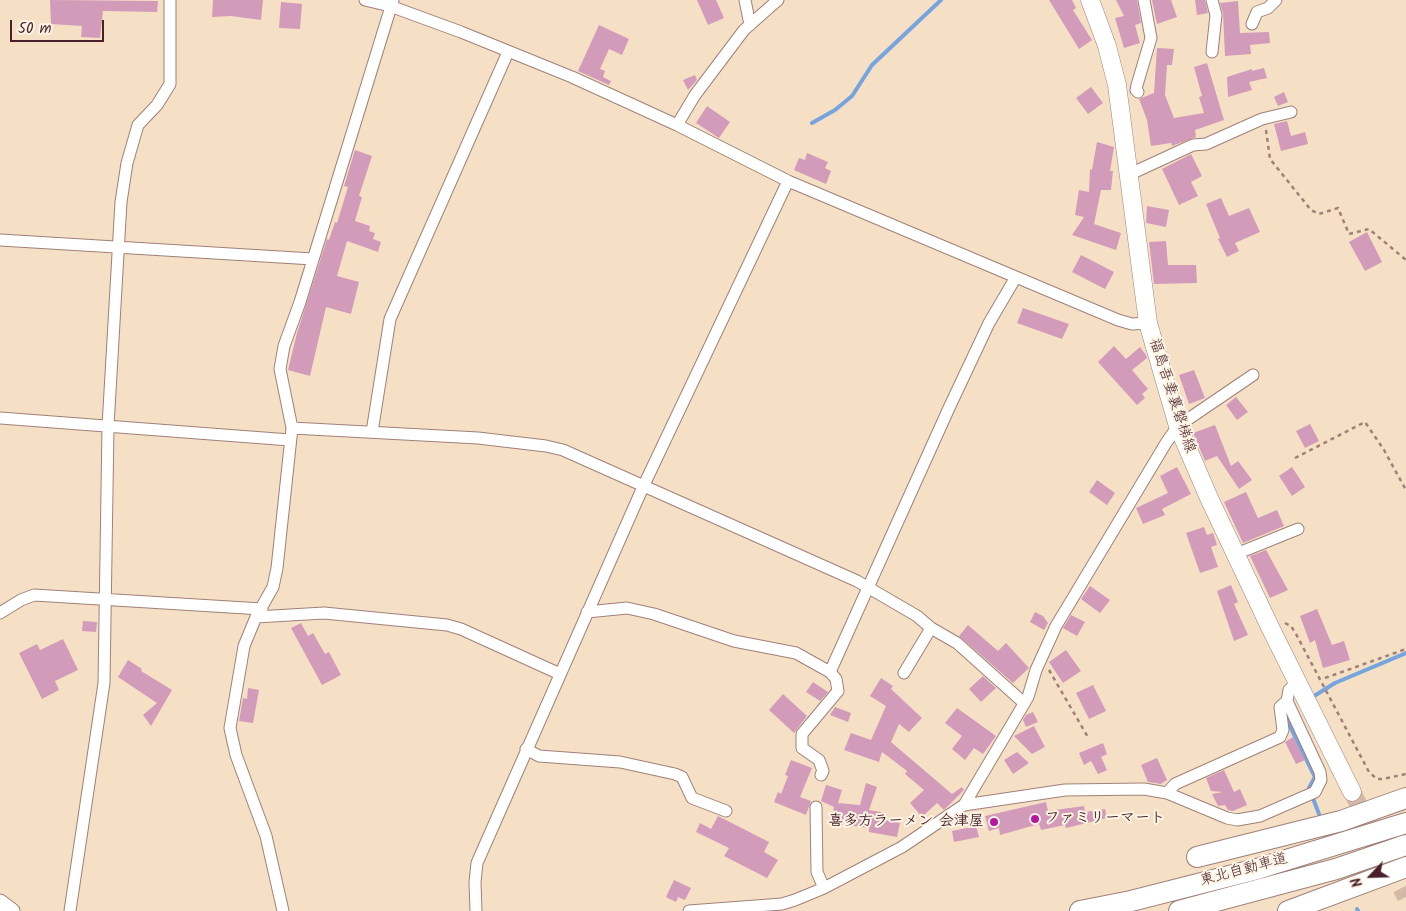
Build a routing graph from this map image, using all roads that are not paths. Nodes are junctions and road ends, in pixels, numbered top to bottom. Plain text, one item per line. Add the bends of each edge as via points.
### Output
1 (170, 0) edge
2 (365, 0) edge
3 (745, 0) edge
4 (778, 0) edge
5 (1090, 0) edge
6 (1144, 0) edge
7 (1212, 0) edge
8 (1276, 0) edge
9 (391, 3) edge
10 (1252, 24) dead end
11 (750, 25) junction
12 (508, 52) junction
13 (1212, 52) dead end
14 (1138, 92) dead end
15 (1291, 112) dead end
16 (678, 125) junction
17 (1128, 176) junction
18 (788, 181) junction
19 (0, 240) edge
20 (117, 248) junction
21 (313, 259) junction
22 (1016, 277) junction
23 (1148, 323) junction
24 (1253, 376) dead end
25 (0, 418) edge
26 (108, 426) junction
27 (1178, 426) junction
28 (292, 428) junction
29 (372, 432) junction
30 (290, 440) junction
31 (643, 487) junction
32 (1298, 529) dead end
33 (1236, 554) junction
34 (868, 587) junction
35 (105, 599) junction
36 (587, 612) junction
37 (0, 613) edge
38 (259, 613) junction
39 (931, 628) junction
40 (830, 672) junction
41 (904, 673) dead end
42 (560, 674) junction
43 (1297, 682) junction
44 (1287, 701) junction
45 (1024, 703) junction
46 (526, 749) junction
47 (821, 775) dead end
48 (1352, 792) tunnel mouth
49 (1167, 793) junction
50 (1406, 798) edge
51 (964, 805) junction
52 (816, 807) dead end
53 (726, 811) dead end
54 (1406, 823) edge
55 (1406, 845) edge
56 (1197, 857) dead end
57 (1406, 866) edge
58 (824, 888) junction
59 (0, 902) edge
60 (12, 911) edge
61 (70, 911) edge
62 (284, 911) edge
63 (476, 911) edge
64 (690, 911) edge
65 (1080, 911) edge
66 (1179, 911) edge
67 (1288, 911) edge

1 - 20 street via 170,84 158,105 138,125 134,136 121,202
2 - 9 street
3 - 11 street
4 - 11 street
5 - 17 main road, 福島吾妻裏磐梯線 via 1117,85
6 - 14 street via 1151,38 1137,85
7 - 13 street via 1216,15
8 - 10 street via 1257,12
9 - 12 street
9 - 21 street
11 - 16 street via 695,94
12 - 16 street
12 - 29 street via 390,320
15 - 17 street via 1262,119 1206,144 1193,145
16 - 18 street
17 - 23 main road, 福島吾妻裏磐梯線
18 - 22 street
18 - 31 street
19 - 20 street
20 - 21 street
20 - 26 street
21 - 28 street via 284,346 280,369
22 - 23 street via 1118,320 1132,324
22 - 34 street via 953,399
23 - 27 main road, 福島吾妻裏磐梯線
24 - 27 street
25 - 26 street
26 - 30 street
26 - 35 street
27 - 33 main road, 福島吾妻裏磐梯線
27 - 45 street via 1056,626
28 - 29 street
28 - 30 street
29 - 31 street via 478,438 546,446 564,450
30 - 38 street via 273,588
31 - 34 street
31 - 36 street
32 - 33 street
33 - 43 main road, 福島吾妻裏磐梯線
34 - 39 street
34 - 40 street
35 - 37 street via 34,595
35 - 38 street
35 - 61 street via 104,683
36 - 40 street via 627,608 654,614 734,641 796,653
36 - 42 street
38 - 42 street via 324,614 446,625
38 - 62 street via 244,646 230,728 266,836
39 - 41 street
39 - 45 street via 957,643
40 - 47 street via 836,679 838,691 802,734 801,742 802,748 819,760 823,771
42 - 46 street
43 - 44 street via 1289,690
43 - 48 main road, 福島吾妻裏磐梯線
44 - 49 street via 1280,708 1283,730 1280,737 1175,784
44 - 49 street via 1320,772 1321,780 1315,792 1260,816 1237,820 1208,812
45 - 51 street
46 - 53 street via 539,756 620,762 682,776 692,798
46 - 63 street via 477,862
49 - 51 street via 1144,789 1065,790
50 - 56 highway via 1341,821
51 - 58 street via 902,847
52 - 58 street via 816,872
54 - 65 highway, 東北自動車道 via 1257,869
55 - 66 highway, 東北自動車道 via 1327,872
57 - 67 highway
58 - 64 street via 782,904
59 - 60 street

